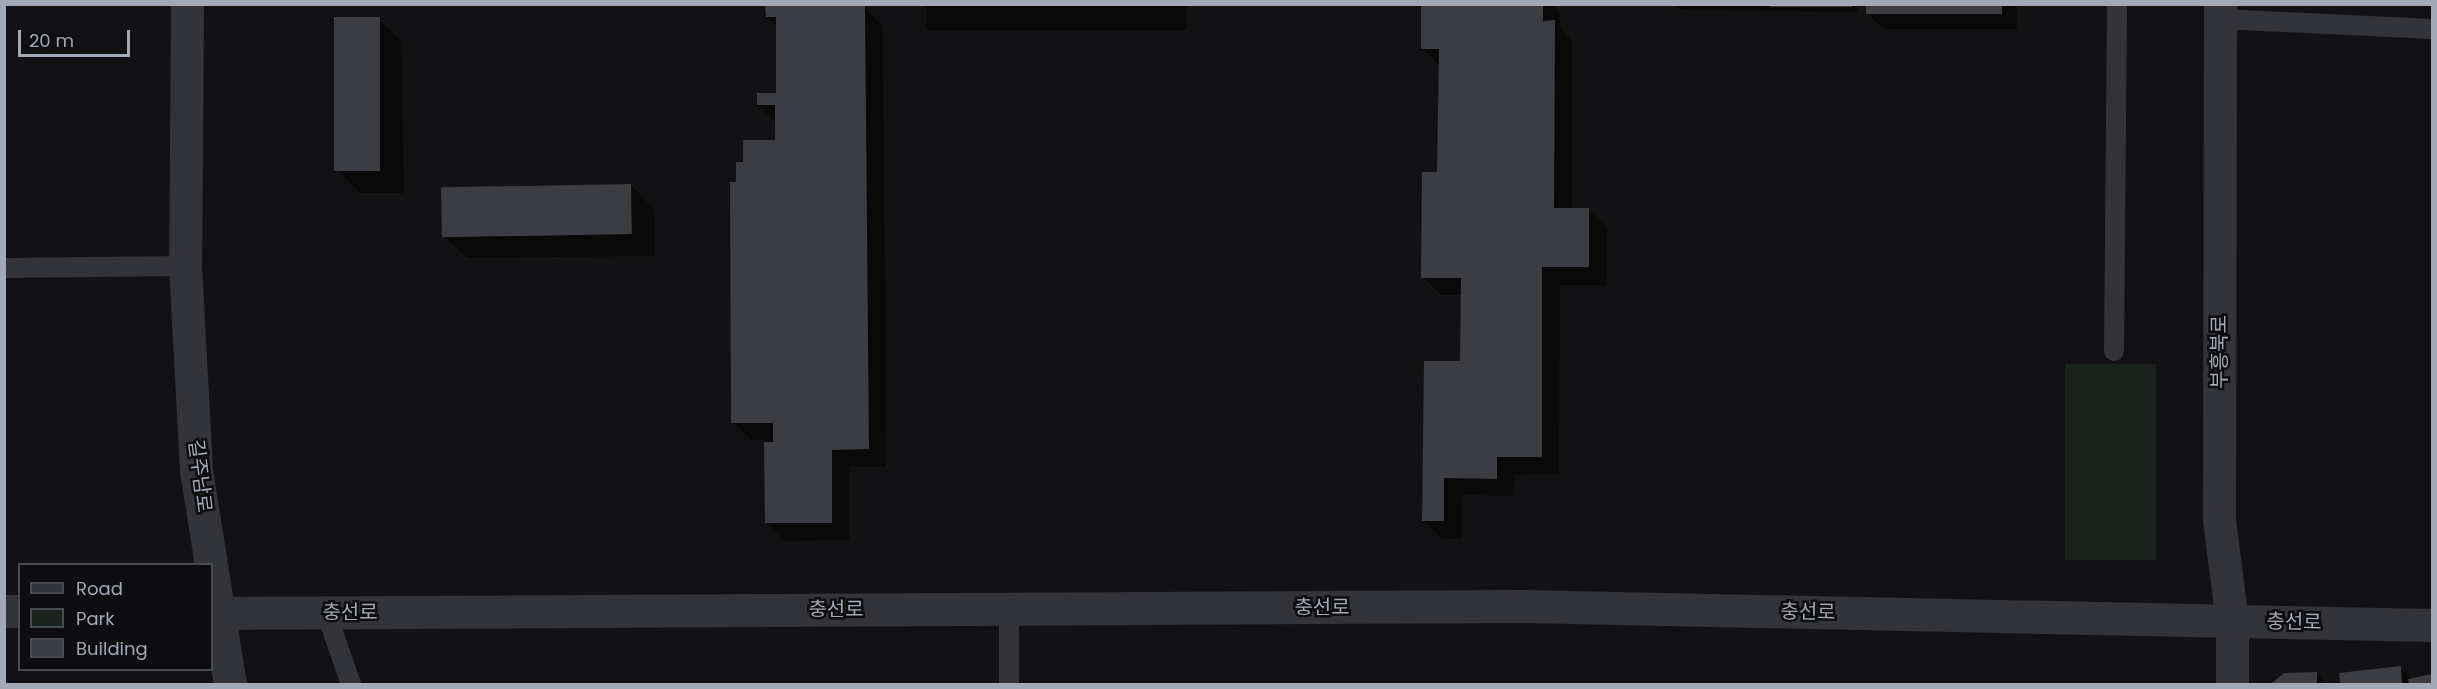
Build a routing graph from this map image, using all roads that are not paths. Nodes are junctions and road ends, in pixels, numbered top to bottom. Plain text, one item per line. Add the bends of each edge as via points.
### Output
1 (187, 4) edge
2 (2117, 4) edge
3 (2220, 12) edge
4 (2433, 29) edge
5 (185, 266) junction
6 (4, 267) edge
7 (2114, 351) dead end
8 (210, 563) edge
9 (213, 586) edge
10 (1009, 609) junction
11 (326, 612) junction
12 (217, 613) edge
13 (2232, 621) junction
14 (2433, 625) edge
15 (230, 684) edge
16 (351, 684) edge
17 (1009, 684) edge
18 (2232, 684) edge

1 - 5 street, 길주남로
2 - 7 lane
3 - 4 lane, 부흥북로
3 - 13 street, 부흥북로 via 2219,520
5 - 6 lane
5 - 8 street, 길주남로 via 196,470
9 - 12 street, 길주남로
10 - 11 street, 충선로
10 - 13 street, 충선로 via 1520,606
10 - 17 lane
11 - 12 street, 충선로
11 - 16 lane
12 - 15 street, 길주남로
13 - 14 street, 충선로
13 - 18 street, 부흥북로

